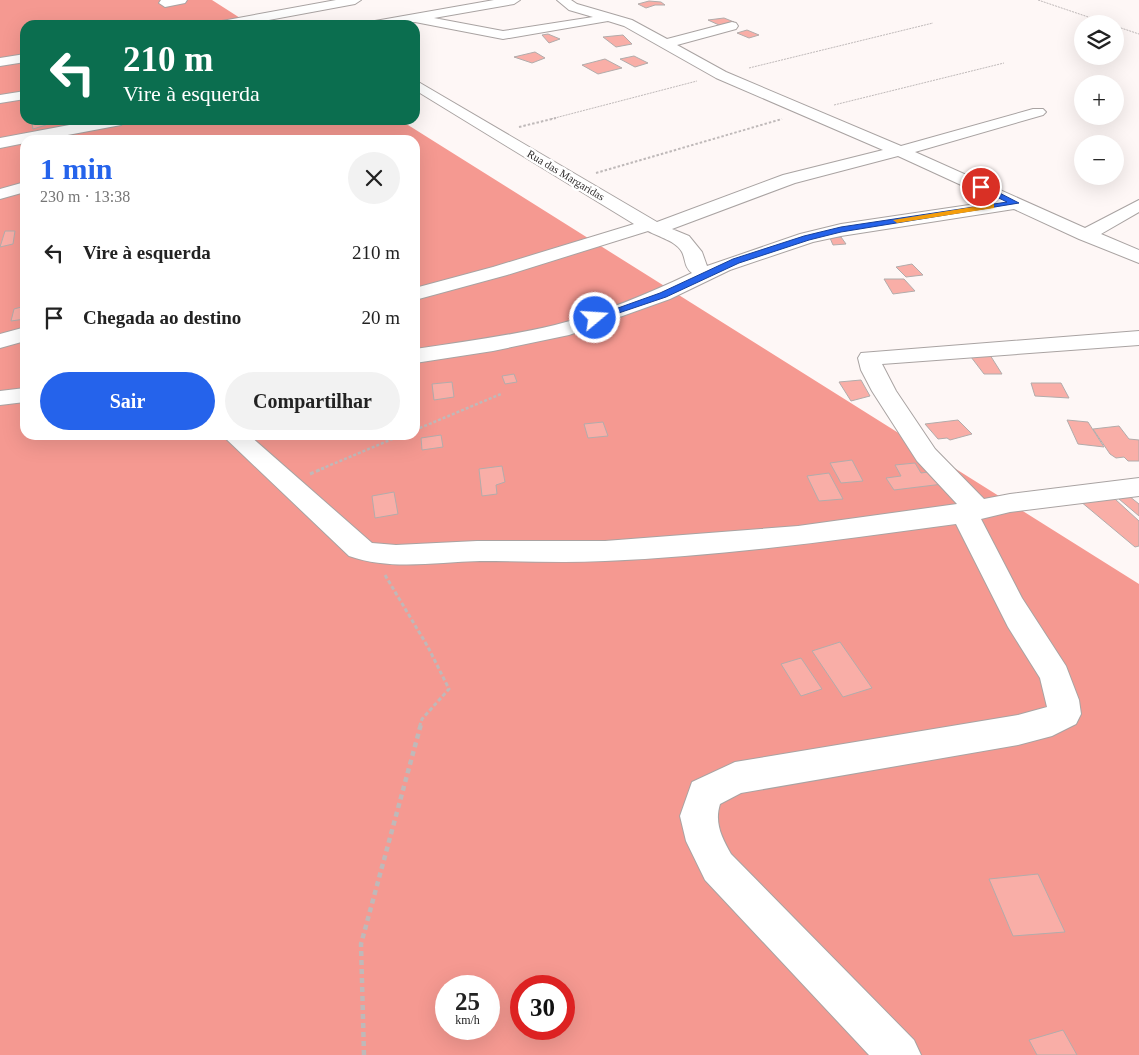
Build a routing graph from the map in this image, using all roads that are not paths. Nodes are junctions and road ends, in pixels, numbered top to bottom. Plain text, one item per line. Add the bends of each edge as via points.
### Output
1 (181, 0) edge
2 (276, 0) edge
3 (355, 0) edge
4 (514, 0) edge
5 (563, 0) edge
6 (166, 3) dead end
7 (297, 11) junction
8 (414, 18) junction
9 (614, 18) junction
10 (249, 20) edge
11 (313, 20) edge
12 (403, 20) edge
13 (732, 26) dead end
14 (664, 44) junction
15 (20, 59) edge
16 (0, 62) edge
17 (420, 87) edge
18 (20, 95) edge
19 (0, 99) edge
20 (1038, 112) dead end
21 (95, 125) edge
22 (42, 135) edge
23 (20, 139) edge
24 (0, 143) edge
25 (900, 151) junction
26 (20, 188) edge
27 (0, 194) edge
28 (1016, 203) junction
29 (1139, 205) edge
30 (653, 227) junction
31 (1086, 235) junction
32 (1139, 257) edge
33 (705, 276) junction
34 (420, 293) edge
35 (20, 336) edge
36 (1139, 338) edge
37 (0, 341) edge
38 (420, 355) edge
39 (20, 396) edge
40 (0, 398) edge
41 (240, 440) edge
42 (1137, 489) edge
43 (971, 512) junction
44 (899, 1055) edge

1 - 6 street
2 - 7 street
3 - 7 street
4 - 8 street
5 - 9 street via 573,7
7 - 10 street
7 - 11 street
8 - 9 street via 503,35
8 - 12 street
9 - 14 street
13 - 14 street
14 - 25 street via 721,75
15 - 16 street
17 - 30 street, Rua das Margaridas
18 - 19 street
20 - 25 street
21 - 22 street
23 - 24 street
25 - 28 street
25 - 30 street via 777,183 704,212
26 - 27 street
28 - 31 street
28 - 33 street via 841,230 756,254
29 - 31 street
30 - 33 street, Rua das Margaridas via 682,240 692,252 695,266
30 - 34 street
31 - 32 street
33 - 38 street via 663,295 561,330
35 - 37 street
36 - 43 street via 869,358 884,391 926,455
39 - 40 street
41 - 43 street via 346,539 358,549 372,553 605,551 798,536
42 - 43 street via 1010,503
43 - 44 street via 1019,620 1058,680 1064,697 1064,714 1052,722 1018,730 735,778 705,794 698,816 704,841 718,867

